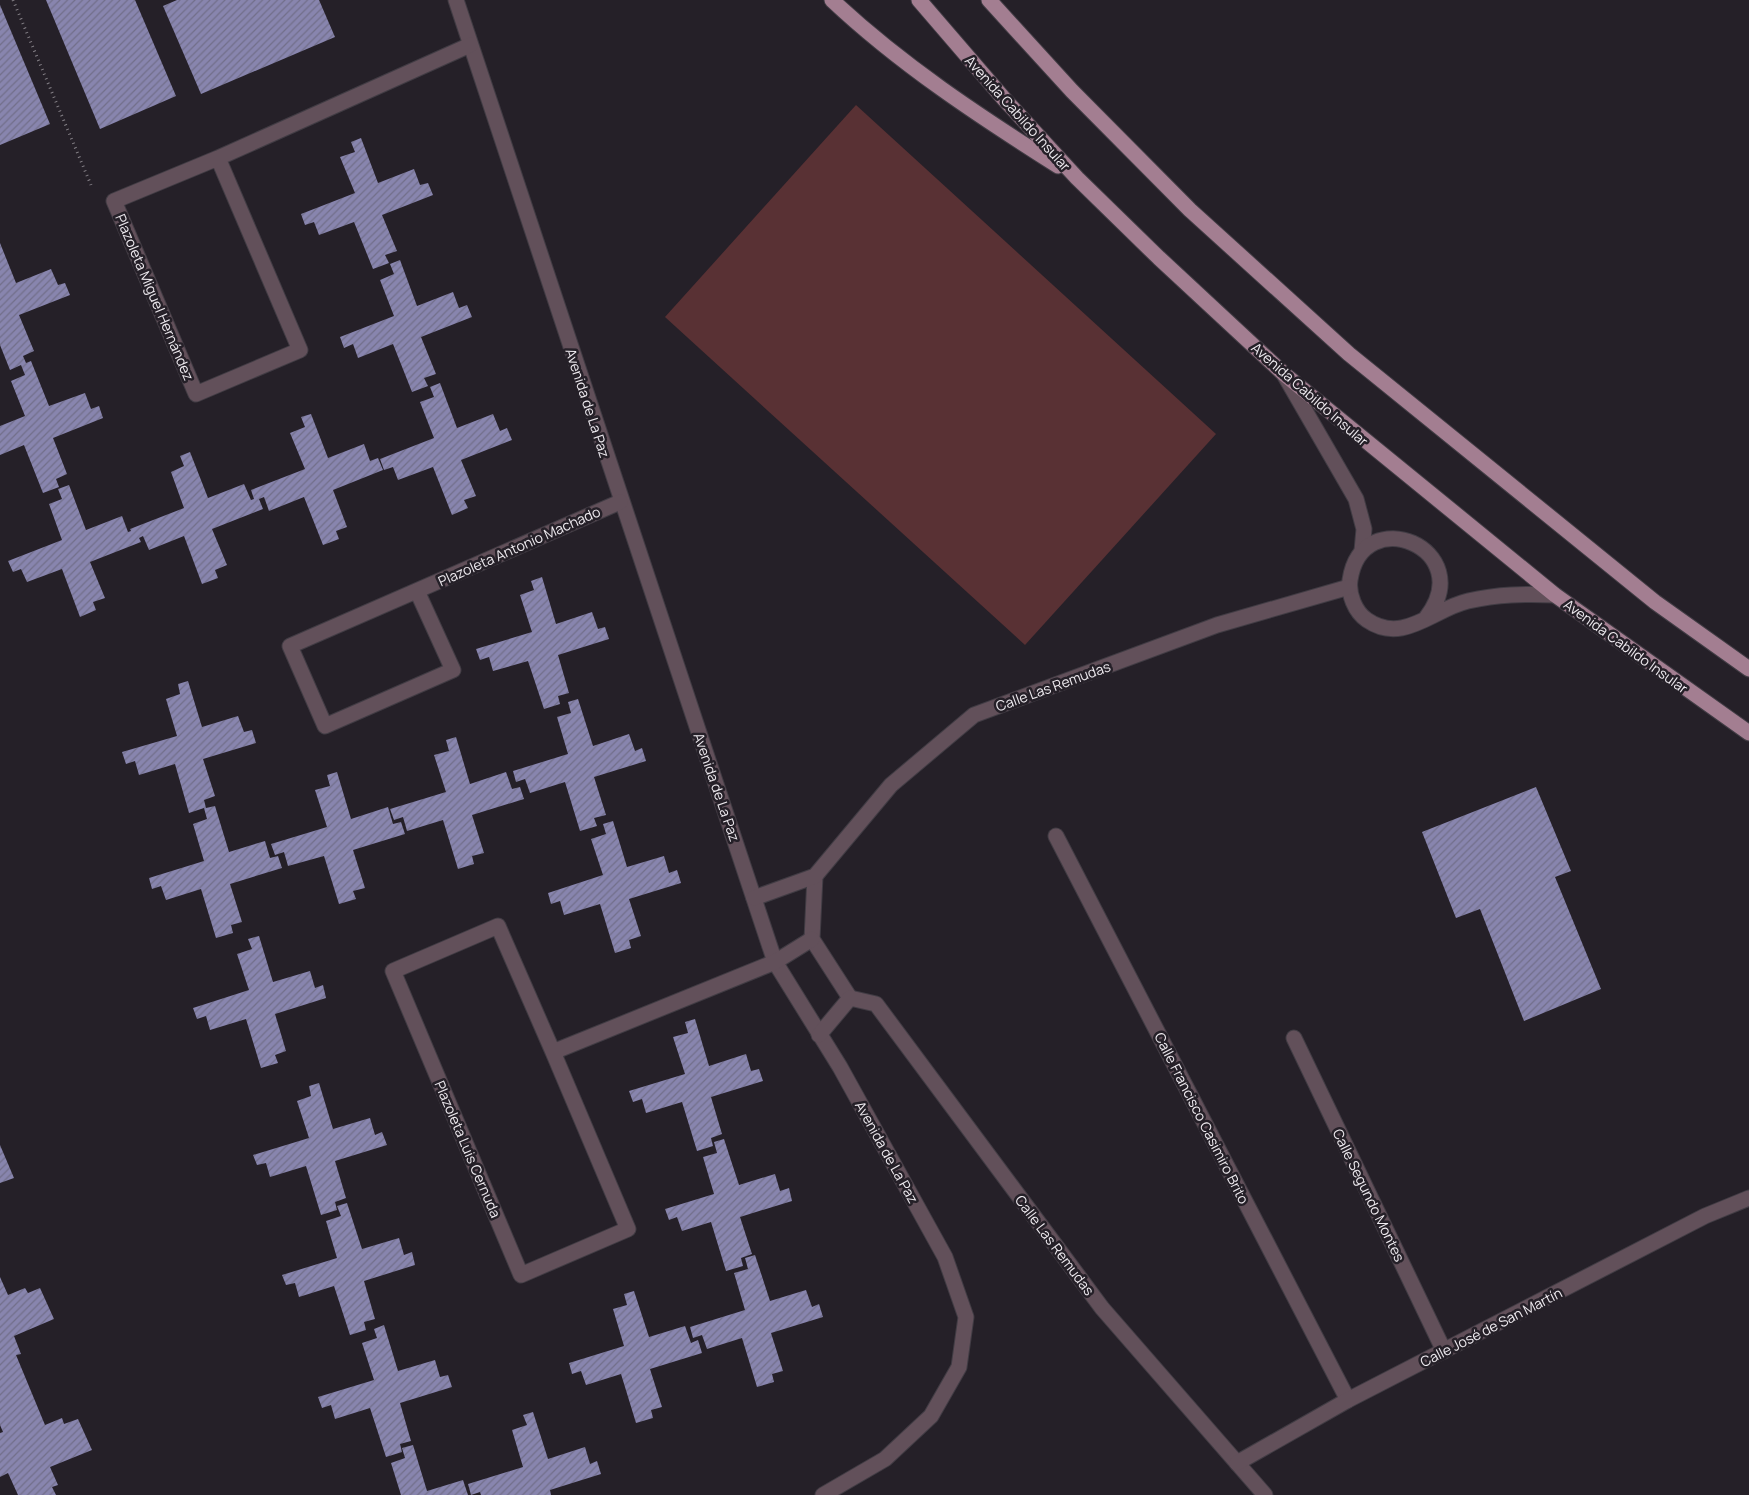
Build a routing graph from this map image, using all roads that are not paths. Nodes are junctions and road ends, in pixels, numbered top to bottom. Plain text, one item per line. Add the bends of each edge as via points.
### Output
1 (456, 0) edge
2 (832, 0) edge
3 (919, 0) edge
4 (989, 0) edge
5 (1002, 0) edge
6 (470, 45) junction
7 (1072, 91) junction
8 (218, 158) junction
9 (1077, 178) junction
10 (1284, 374) junction
11 (620, 502) junction
12 (1362, 551) junction
13 (1349, 587) junction
14 (417, 591) junction
15 (1555, 595) junction
16 (1426, 618) junction
17 (1749, 669) edge
18 (1749, 733) edge
19 (1056, 836) dead end
20 (816, 876) junction
21 (754, 898) junction
22 (812, 939) junction
23 (775, 962) junction
24 (850, 998) junction
25 (819, 1035) junction
26 (1294, 1038) dead end
27 (552, 1052) junction
28 (1749, 1198) edge
29 (1444, 1351) junction
30 (1348, 1400) junction
31 (1237, 1463) junction
32 (823, 1495) edge
33 (1265, 1495) edge

1 - 6 street, Avenida de La Paz
2 - 9 main road via 896,55 977,114
3 - 9 main road, Avenida Cabildo Insular
4 - 7 main road
5 - 7 main road
6 - 8 street, Plazoleta Miguel Hernández
6 - 11 street, Avenida de La Paz
7 - 17 main road via 1190,210 1349,354 1655,602
8 - 8 street, Plazoleta Miguel Hernández via 114,202 196,394 300,350
9 - 10 main road, Avenida Cabildo Insular
10 - 12 street via 1356,499 1364,529
10 - 15 main road, Avenida Cabildo Insular
11 - 14 street, Plazoleta Antonio Machado
11 - 21 street, Avenida de La Paz
12 - 13 street via 1352,568
12 - 16 street via 1375,542 1407,539 1433,558 1440,590 1436,605
13 - 16 street via 1354,605 1366,619 1382,628 1405,629
13 - 20 street, Calle Las Remudas via 1217,625 974,715 891,785
14 - 14 street, Plazoleta Antonio Machado via 290,646 325,726 452,670
15 - 16 street via 1505,594 1466,602
15 - 18 main road, Avenida Cabildo Insular
19 - 30 street, Calle Francisco Casimiro Brito
20 - 21 street
20 - 22 street
21 - 23 street, Avenida de La Paz
22 - 23 street
22 - 24 street
23 - 25 street, Avenida de La Paz
23 - 27 street
24 - 25 street
24 - 31 street, Calle Las Remudas via 876,1004 1102,1308
25 - 32 street, Avenida de La Paz via 945,1257 966,1317 958,1367 931,1416 885,1459
26 - 29 street, Calle Segundo Montes
27 - 27 street, Plazoleta Luis Cernuda via 498,926 393,971 521,1275 628,1229
28 - 29 street, Calle José de San Martín via 1705,1216
29 - 30 street, Calle José de San Martín
30 - 31 street, Calle José de San Martín
31 - 33 street, Calle Las Remudas

